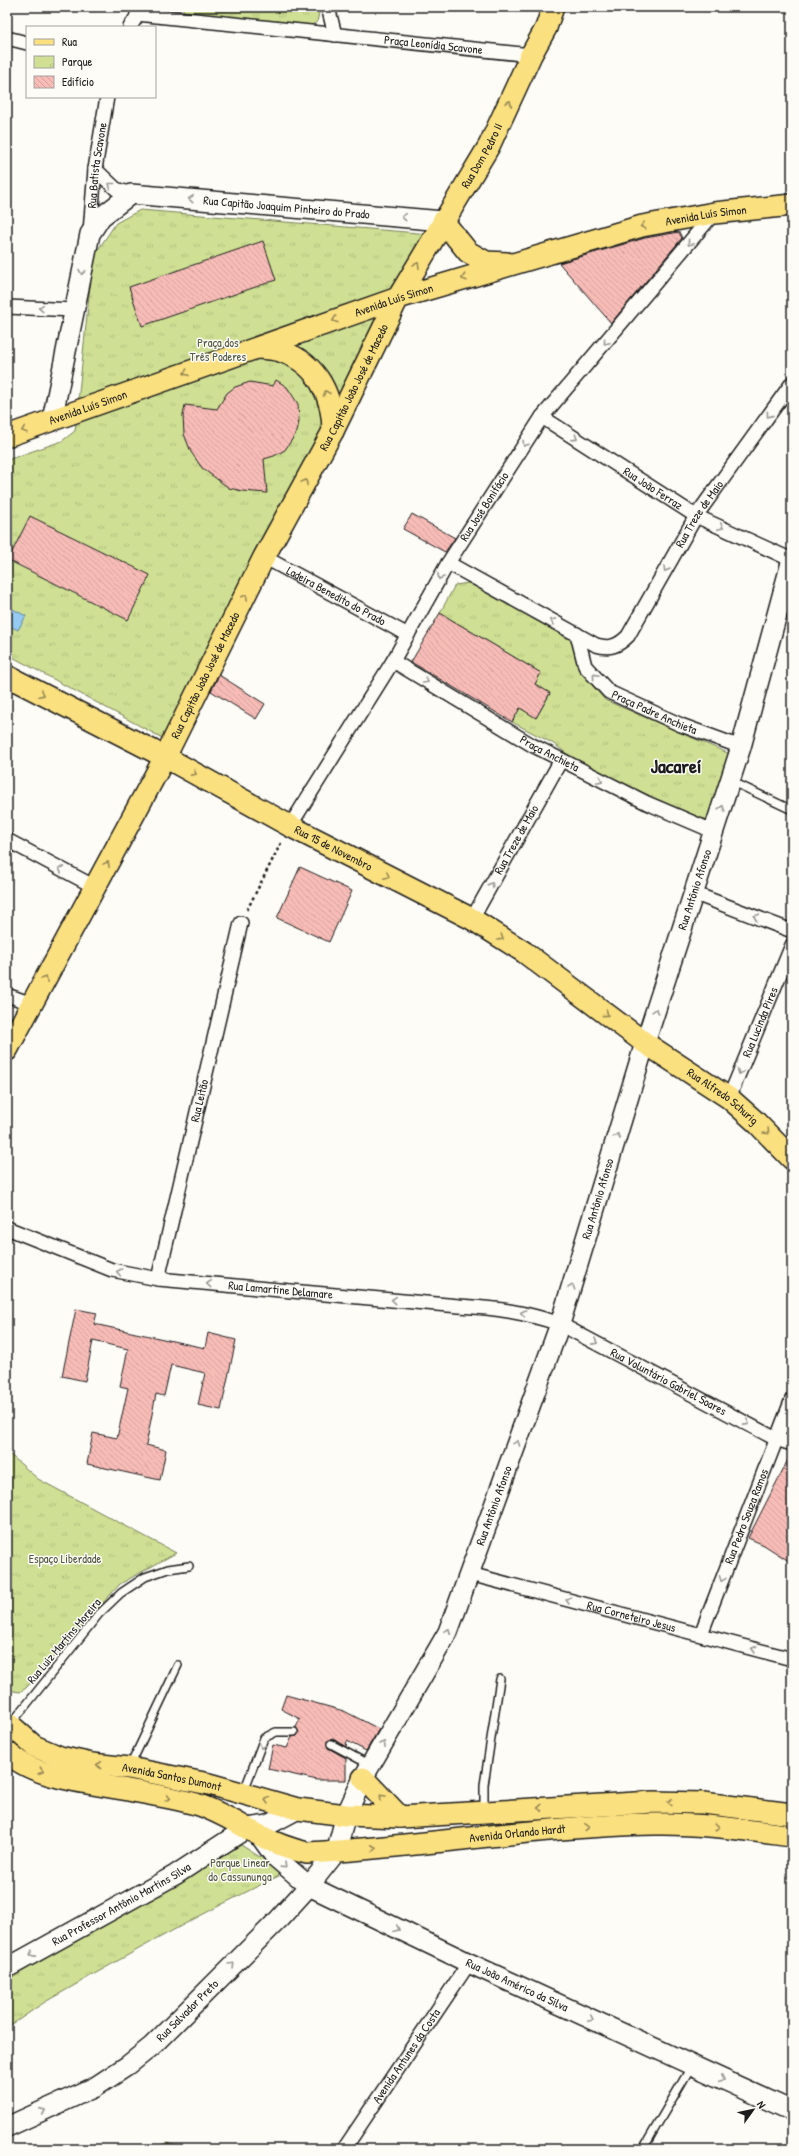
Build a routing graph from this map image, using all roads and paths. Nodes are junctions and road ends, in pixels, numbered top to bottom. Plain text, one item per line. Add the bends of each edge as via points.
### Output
1 (328, 7) edge
2 (553, 7) edge
3 (140, 10) edge
4 (131, 26) edge
5 (335, 35) junction
6 (7, 38) edge
7 (26, 43) edge
8 (531, 55) junction
9 (107, 98) edge
10 (95, 169) junction
11 (131, 194) junction
12 (792, 205) edge
13 (714, 213) junction
14 (443, 220) junction
15 (90, 234) junction
16 (513, 264) junction
17 (398, 298) junction
18 (7, 306) edge
19 (74, 310) junction
20 (258, 347) junction
21 (790, 392) edge
22 (542, 417) junction
23 (52, 420) junction
24 (333, 431) junction
25 (7, 436) edge
26 (696, 516) junction
27 (264, 557) junction
28 (792, 560) edge
29 (448, 563) junction
30 (577, 634) junction
31 (408, 635) junction
32 (393, 661) junction
33 (7, 676) edge
34 (741, 747) junction
35 (165, 757) junction
36 (561, 760) junction
37 (731, 781) junction
38 (792, 810) edge
39 (290, 826) junction
40 (715, 832) junction
41 (7, 840) edge
42 (95, 887) junction
43 (693, 893) junction
44 (472, 919) junction
45 (241, 923) joint
46 (792, 932) edge
47 (792, 945) edge
48 (7, 995) edge
49 (32, 1004) junction
50 (645, 1043) junction
51 (7, 1050) edge
52 (730, 1098) junction
53 (792, 1159) edge
54 (7, 1228) edge
55 (158, 1279) junction
56 (560, 1324) junction
57 (792, 1399) edge
58 (776, 1439) junction
59 (792, 1444) edge
60 (189, 1566) dead end
61 (470, 1574) junction
62 (701, 1634) junction
63 (792, 1659) edge
64 (178, 1665) dead end
65 (500, 1679) dead end
66 (8, 1724) edge
67 (294, 1732) dead end
68 (331, 1744) dead end
69 (7, 1752) edge
70 (129, 1768) junction
71 (367, 1772) junction
72 (244, 1794) junction
73 (298, 1809) junction
74 (484, 1812) junction
75 (792, 1814) edge
76 (346, 1816) junction
77 (400, 1817) junction
78 (254, 1832) junction
79 (792, 1836) edge
80 (336, 1852) junction
81 (309, 1886) junction
82 (469, 1963) junction
83 (7, 1968) edge
84 (693, 2065) junction
85 (792, 2110) edge
86 (7, 2127) edge
87 (344, 2149) edge
88 (643, 2149) edge

1 - 5 street
2 - 8 main road, Rua Dom Pedro II via 546,28
3 - 4 street
3 - 5 street, Praça Leonídia Scavone
5 - 8 street, Praça Leonídia Scavone
6 - 7 street
14 -> 8 main road, Rua Dom Pedro II via 489,146
9 - 10 street, Rua Batista Scavone
11 -> 10 street, Rua Capitão Joaquim Pinheiro do Prado via 116,189
10 - 15 street, Rua Batista Scavone
14 -> 11 street, Rua Capitão Joaquim Pinheiro do Prado
11 - 15 street via 101,217
12 - 13 main road, Avenida Luís Simon
13 -> 16 main road, Avenida Luís Simon via 642,226
13 -> 22 street, Rua José Bonifácio
14 - 16 main road via 468,252 486,262
17 -> 14 main road, Rua Dom Pedro II
15 -> 19 street
16 -> 17 main road, Avenida Luís Simon
17 -> 20 main road, Avenida Luís Simon
17 - 24 main road, Rua Capitão João José de Macedo
19 -> 18 street
19 - 23 street
20 -> 23 main road, Avenida Luís Simon
24 -> 20 main road via 333,411 325,388 313,371 283,352
21 -> 26 street, Rua Treze de Maio
22 -> 26 street, Rua João Ferraz
22 -> 29 street, Rua José Bonifácio
23 -> 25 main road, Avenida Luís Simon
27 -> 24 main road, Rua Capitão João José de Macedo
26 -> 28 street, Rua João Ferraz
26 -> 30 street, Rua Treze de Maio via 628,636 614,647 604,648
27 - 31 street, Ladeira Benedito do Prado
35 -> 27 main road, Rua Capitão João José de Macedo
28 - 34 street, Rua Antônio Afonso
30 -> 29 street
29 -> 31 street, Rua José Bonifácio
34 -> 30 street, Praça Padre Anchieta via 681,725 608,692 585,666
31 - 32 street, Rua José Bonifácio
32 -> 36 street, Praça Anchieta
32 - 39 street, Rua José Bonifácio
33 -> 35 main road, Rua 15 de Novembro
34 - 37 street, Rua Antônio Afonso
35 -> 39 main road, Rua 15 de Novembro
42 -> 35 main road, Rua Capitão João José de Macedo
36 -> 40 street, Praça Anchieta via 647,803
44 -> 36 street, Rua Treze de Maio
37 - 38 lane
40 -> 37 street, Rua Antônio Afonso
39 -> 44 main road, Rua 15 de Novembro
39 - 45 path
40 - 43 street, Rua Antônio Afonso
42 -> 41 street
49 -> 42 main road, Rua Capitão João José de Macedo
46 -> 43 street
50 -> 43 street, Rua Antônio Afonso
44 -> 50 main road, Rua 15 de Novembro via 524,952
45 - 55 street, Rua Leitão
47 -> 52 street, Rua Lucinda Pires
48 - 49 street
49 - 51 main road, Rua Capitão João José de Macedo
50 - 52 main road, Rua Alfredo Schurig
56 -> 50 street, Rua Antônio Afonso
52 -> 53 main road, Rua Alfredo Schurig
55 -> 54 street, Rua Lamartine Delamare via 112,1270
56 -> 55 street, Rua Lamartine Delamare via 498,1308
56 -> 58 street, Rua Voluntário Gabriel Soares
61 -> 56 street, Rua Antônio Afonso
57 - 58 street, Rua Pedro Souza Ramos
58 - 59 street, Rua Voluntário Gabriel Soares
58 -> 62 street, Rua Pedro Souza Ramos
60 - 66 lane, Rua Luiz Martins Moreira via 168,1569 145,1577 121,1593 99,1614
62 -> 61 street, Rua Corneteiro Jesus
71 -> 61 street, Rua Antônio Afonso via 448,1632
63 -> 62 street, Rua Corneteiro Jesus
64 - 70 lane
65 - 74 lane via 484,1785
70 -> 66 main road, Avenida Santos Dumont via 60,1757 34,1746
67 -> 72 lane via 276,1732 264,1738
68 - 71 lane
69 -> 78 main road, Avenida Santos Dumont via 34,1769 69,1780 196,1804
70 - 72 main road, Avenida Santos Dumont via 209,1784
71 - 76 street, Rua Antônio Afonso
77 -> 71 main road
73 -> 72 main road, Avenida Santos Dumont
73 - 76 main road, Avenida Santos Dumont
73 - 78 street, Rua Professor Antônio Martins Silva
75 -> 74 main road, Avenida Orlando Hardt via 703,1803 660,1802
74 - 77 main road, Avenida Orlando Hardt
76 - 77 main road, Avenida Orlando Hardt
76 - 80 street, Rua Antônio Afonso
78 - 80 main road, Avenida Orlando Hardt via 286,1847 307,1853
78 -> 81 street, Rua João Américo da Silva via 275,1857
78 -> 83 street, Rua Professor Antônio Martins Silva
80 -> 79 main road, Avenida Orlando Hardt via 579,1828 654,1824 698,1825
80 - 81 street, Rua Salvador Preto
81 -> 82 street, Rua João Américo da Silva
86 -> 81 street, Rua Salvador Preto via 95,2087 152,2046
82 -> 84 street, Rua João Américo da Silva
82 - 87 street, Avenida Antunes da Costa
84 -> 85 street, Rua João Américo da Silva
84 - 88 lane

